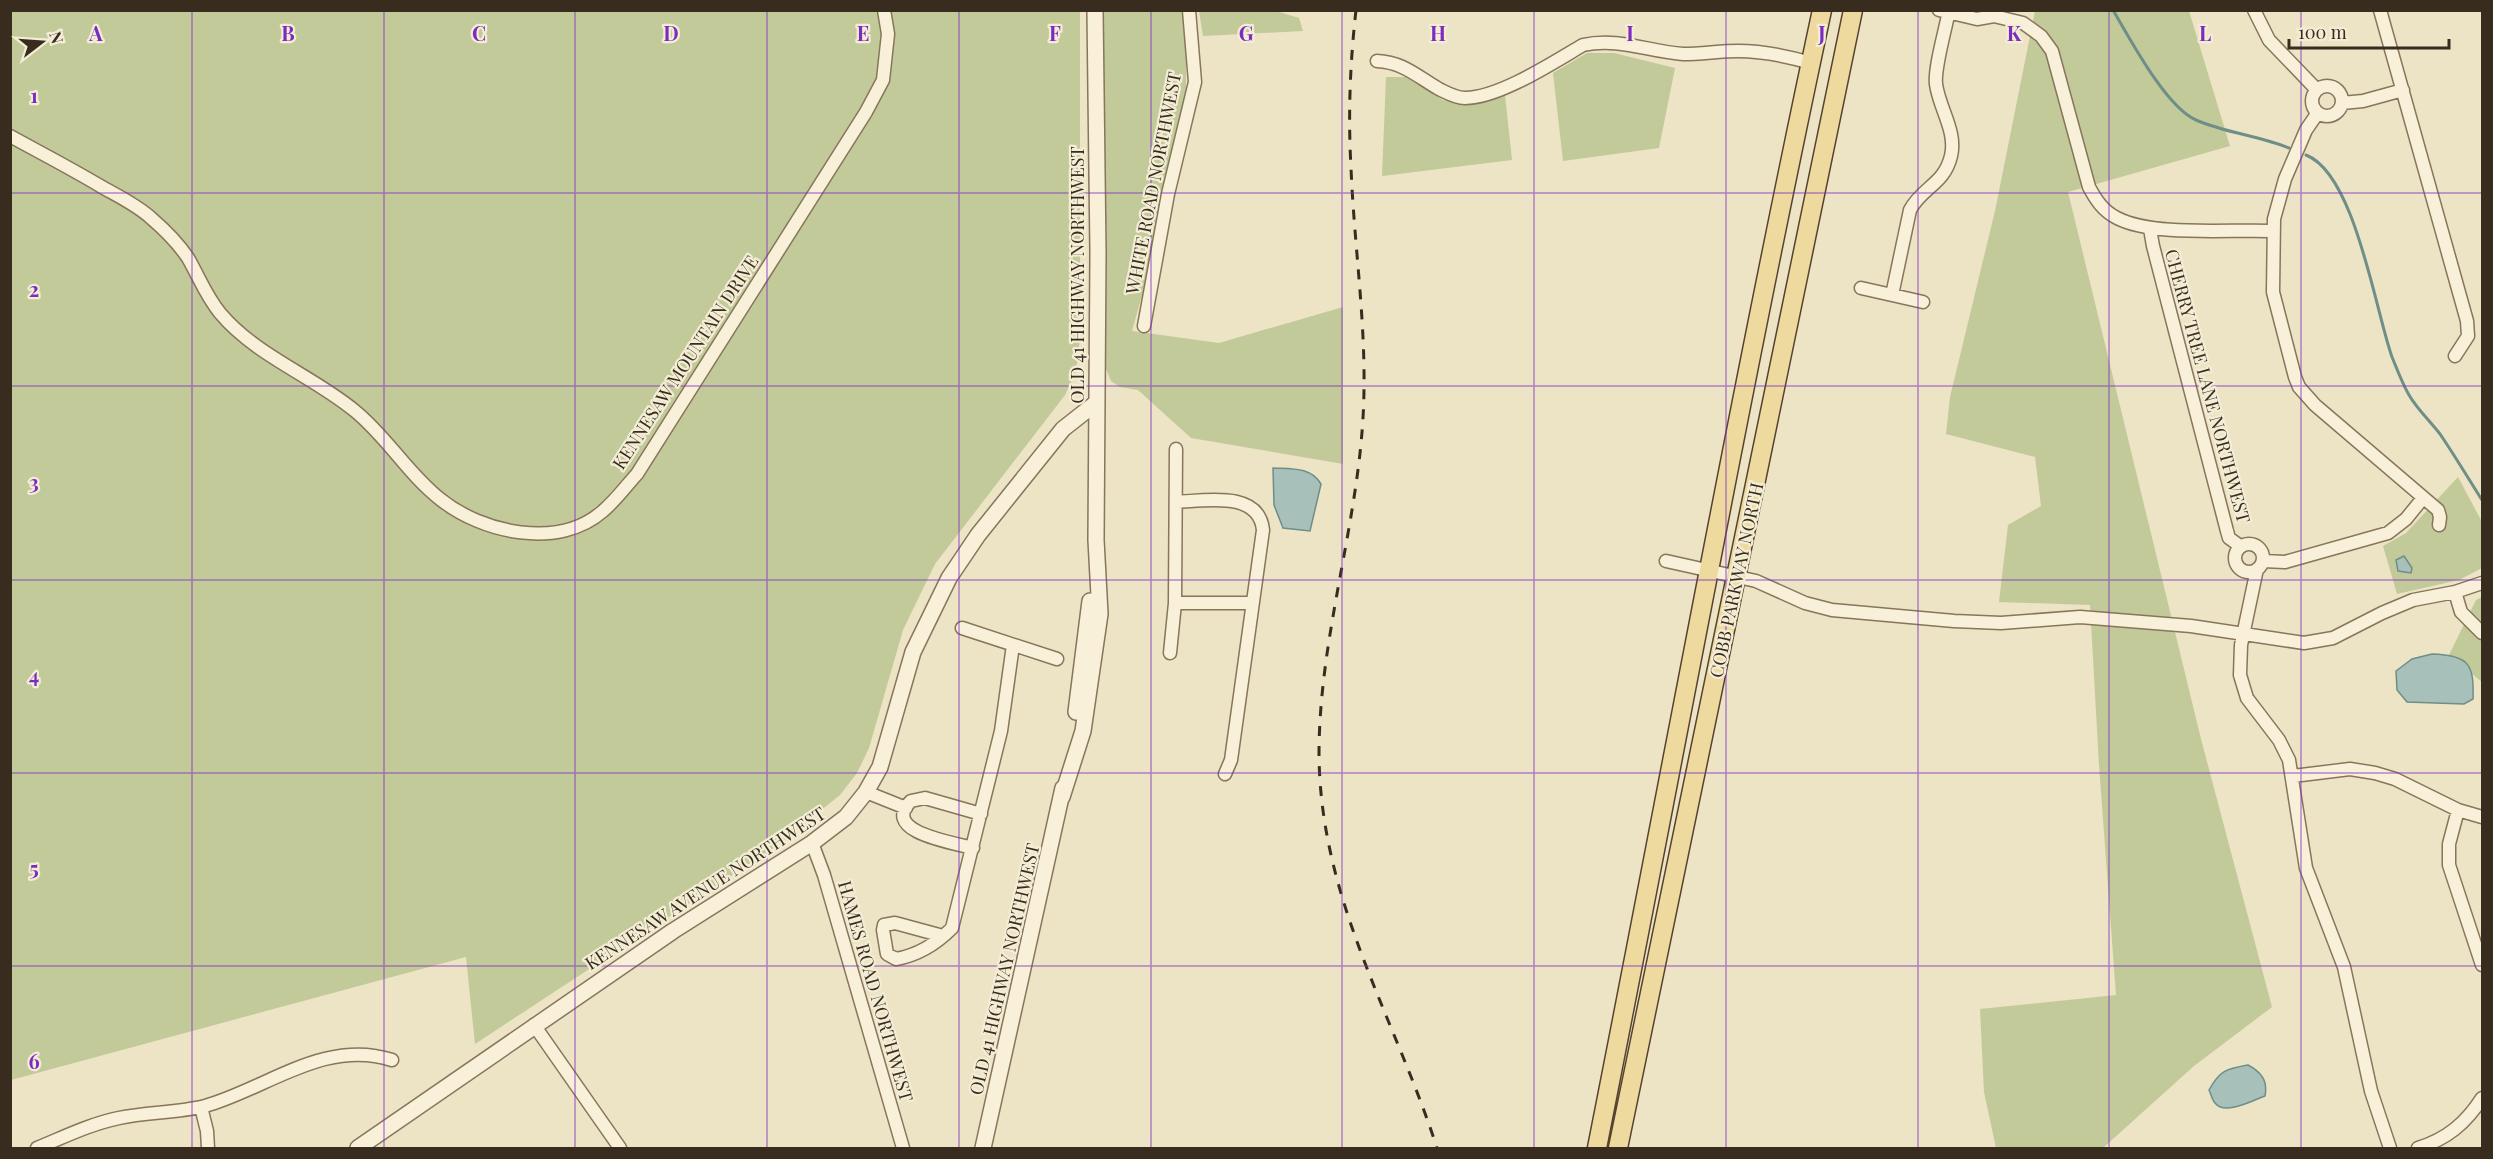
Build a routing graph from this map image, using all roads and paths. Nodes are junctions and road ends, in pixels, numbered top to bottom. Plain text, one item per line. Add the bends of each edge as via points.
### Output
1 (884, 10) edge
2 (1095, 10) edge
3 (1189, 10) edge
4 (1822, 10) edge
5 (2254, 10) edge
6 (2380, 10) edge
7 (1853, 11) edge
8 (1946, 11) edge
9 (1991, 13) edge
10 (1377, 61) dead end
11 (1811, 63) junction
12 (2316, 90) junction
13 (2403, 90) junction
14 (2342, 103) junction
15 (2317, 114) junction
16 (10, 136) edge
17 (2150, 229) junction
18 (2273, 231) junction
19 (1861, 288) dead end
20 (1892, 295) junction
21 (1923, 302) dead end
22 (1144, 326) dead end
23 (2456, 356) dead end
24 (1096, 403) junction
25 (1176, 449) dead end
26 (2423, 498) junction
27 (1176, 502) junction
28 (2439, 525) dead end
29 (2240, 546) junction
30 (1666, 561) dead end
31 (2260, 565) junction
32 (1707, 570) junction
33 (1738, 577) junction
34 (2482, 583) edge
35 (2455, 592) junction
36 (1175, 603) junction
37 (1252, 603) junction
38 (962, 628) dead end
39 (2244, 633) junction
40 (2482, 633) edge
41 (1013, 645) junction
42 (1170, 653) dead end
43 (1057, 659) dead end
44 (1225, 774) dead end
45 (2293, 776) junction
46 (866, 792) junction
47 (906, 808) junction
48 (2458, 810) junction
49 (981, 814) junction
50 (2482, 817) edge
51 (812, 843) junction
52 (973, 848) junction
53 (943, 936) junction
54 (2482, 965) edge
55 (534, 1025) junction
56 (392, 1060) dead end
57 (2482, 1098) edge
58 (201, 1107) junction
59 (37, 1149) edge
60 (208, 1149) edge
61 (358, 1149) edge
62 (620, 1149) edge
63 (903, 1149) edge
64 (983, 1149) edge
65 (1597, 1149) edge
66 (1618, 1149) edge
67 (2390, 1149) edge
68 (2418, 1149) edge

1 - 16 street, KENNESAW MOUNTAIN DRIVE via 888,34 883,80 867,112 637,474 602,512 578,525 546,533 485,526 440,499 357,412 276,359 221,314 188,258 150,217
2 - 24 street, OLD 41 HIGHWAY NORTHWEST
3 - 22 street, WHITE ROAD NORTHWEST via 1195,82 1168,194
4 - 11 main road, COBB PARKWAY NORTH
5 - 12 street via 2269,40
6 - 13 street
7 - 33 main road, COBB PARKWAY NORTH
8 - 9 street via 1977,19
8 - 20 street via 1936,81 1950,128 1952,154 1940,180 1910,210
9 - 17 street via 2033,28 2052,51 2097,201 2115,217
10 - 11 street via 1410,69 1438,89 1465,98 1502,88 1592,43 1639,45 1682,54 1773,53
11 - 32 main road, COBB PARKWAY NORTH
12 - 14 street via 2334,87
12 - 15 street via 2311,102
13 - 14 street via 2363,102
13 - 23 street via 2467,321 2468,336
14 - 15 street via 2331,116
15 - 18 street via 2285,179
17 - 18 street
17 - 29 street, CHERRY TREE LANE NORTHWEST via 2227,531 2229,538
18 - 26 street via 2273,292 2299,387
19 - 20 street
20 - 21 street
24 - 46 street, KENNESAW AVENUE NORTHWEST via 1064,429 978,535 945,586 913,652 888,744
24 - 64 street, OLD 41 HIGHWAY NORTHWEST via 1100,592 1097,645 1083,731 1062,797
25 - 27 street
26 - 28 street via 2438,510
26 - 31 street via 2406,519 2388,532 2285,562
27 - 36 street
27 - 37 street via 1243,502 1255,509 1263,530
29 - 31 street via 2256,545 2263,555
29 - 31 street via 2235,555 2236,565 2248,572
30 - 32 street
31 - 39 street
32 - 33 street
32 - 65 main road, COBB PARKWAY NORTH
33 - 39 street via 1832,610 2001,623 2080,616
33 - 66 main road, COBB PARKWAY NORTH
34 - 35 street
35 - 39 street via 2413,600 2318,642
35 - 40 street via 2461,612
36 - 37 street
36 - 42 street
37 - 44 street via 1231,760
38 - 41 street
39 - 45 street via 2240,664 2243,689 2284,748
41 - 43 street
41 - 49 street via 1001,731
45 - 48 street via 2350,769 2375,772
45 - 67 street via 2306,868 2344,967 2369,1083
46 - 47 street
46 - 51 street, KENNESAW AVENUE NORTHWEST via 846,817
47 - 49 street via 911,801 925,798
47 - 52 street via 905,822 912,831
48 - 50 street
48 - 54 street via 2449,844 2449,865
49 - 52 street
51 - 55 street, KENNESAW AVENUE NORTHWEST
51 - 63 street, HAMES ROAD NORTHWEST
52 - 53 street via 956,917
53 - 53 street via 924,950 896,959 887,954 882,930 888,923 895,923
55 - 61 street, KENNESAW AVENUE NORTHWEST
55 - 62 street
56 - 58 street via 361,1054 326,1059
57 - 68 street via 2456,1130
58 - 59 street via 117,1118
58 - 60 street

